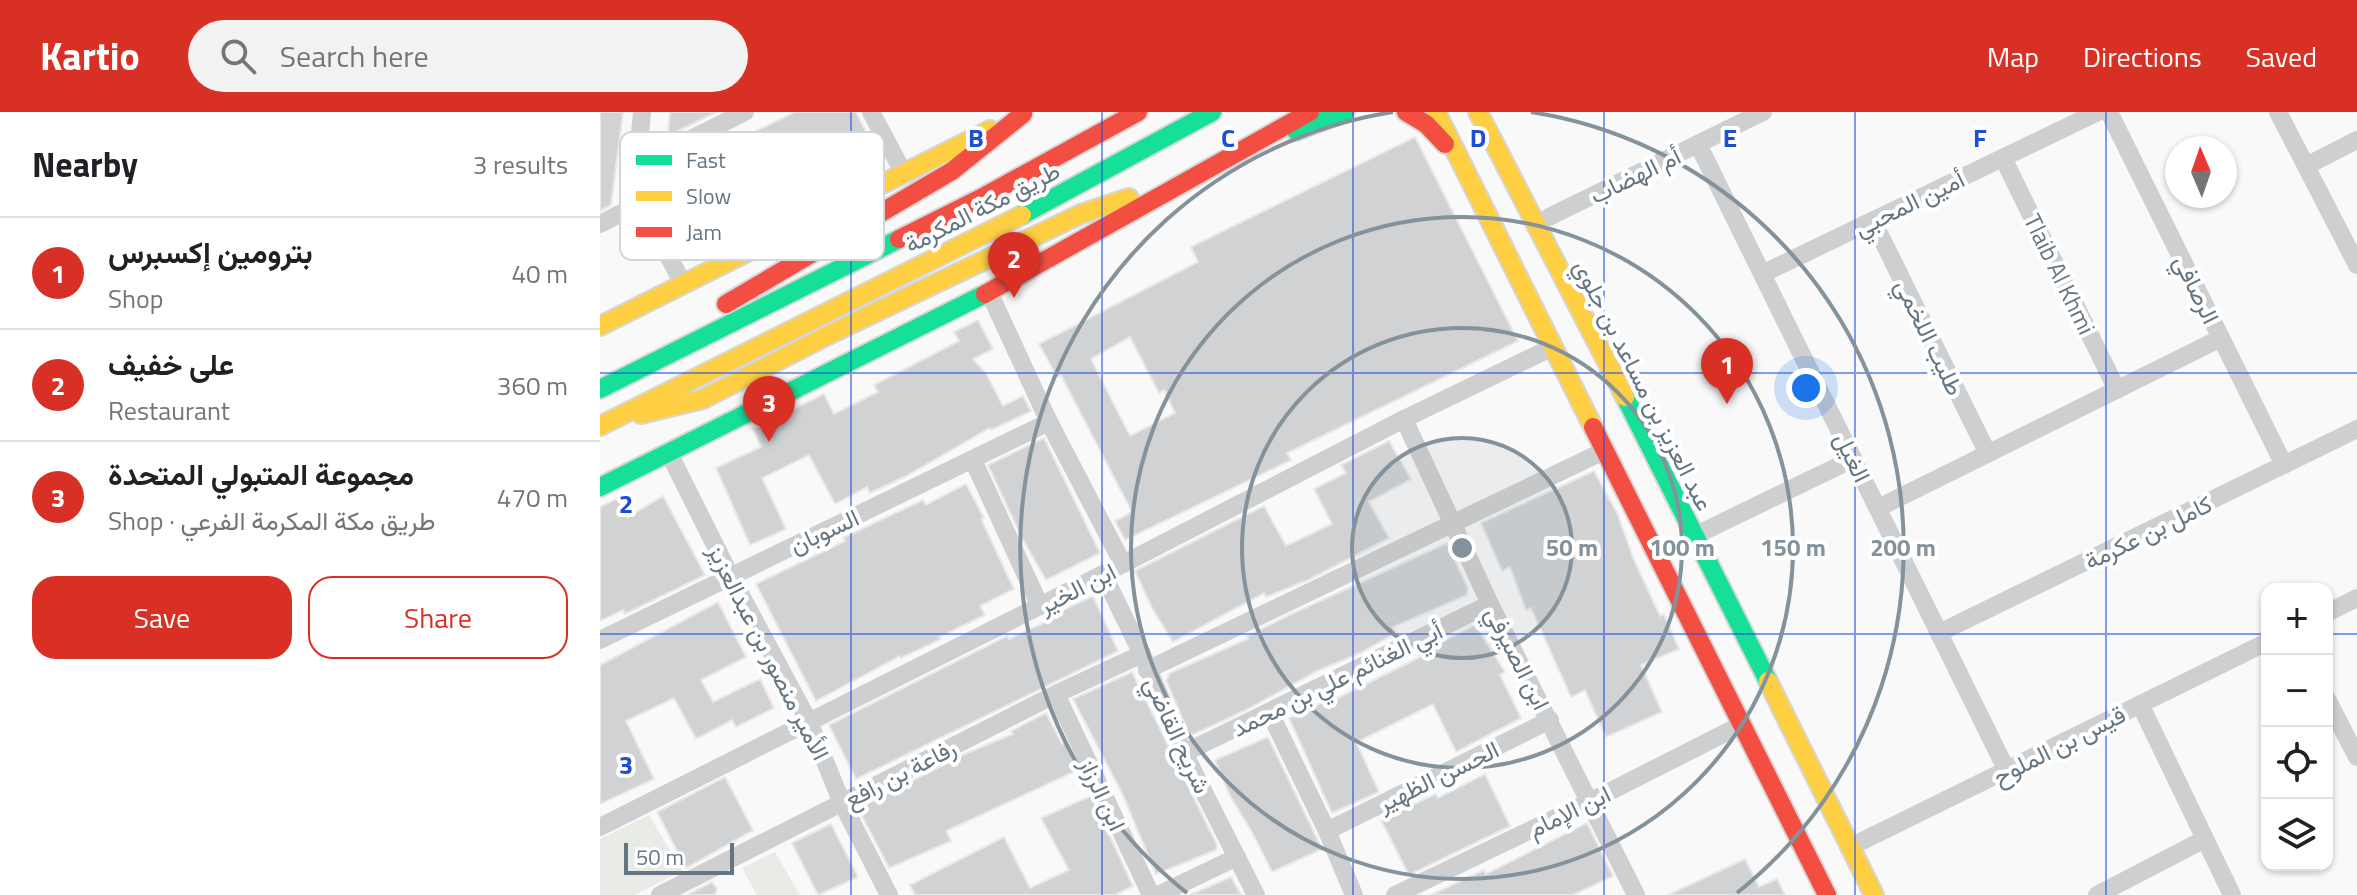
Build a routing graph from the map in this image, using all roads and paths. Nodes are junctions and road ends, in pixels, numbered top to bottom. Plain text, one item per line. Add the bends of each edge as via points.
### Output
1 (642, 112) edge
2 (745, 112) edge
3 (871, 112) edge
4 (1138, 112) edge
5 (1212, 112) edge
6 (1283, 112) edge
7 (1310, 112) edge
8 (1345, 112) edge
9 (1406, 112) edge
10 (1436, 112) edge
11 (1478, 112) edge
12 (1499, 112) edge
13 (1763, 112) edge
14 (2098, 112) edge
15 (2109, 112) edge
16 (2278, 112) edge
17 (1025, 113) edge
18 (640, 132) edge
19 (705, 132) edge
20 (882, 132) edge
21 (884, 136) edge
22 (2357, 140) edge
23 (1698, 144) junction
24 (1224, 158) junction
25 (2003, 158) junction
26 (1464, 166) junction
27 (2306, 166) junction
28 (903, 172) junction
29 (1179, 174) junction
30 (884, 182) edge
31 (1135, 186) dead end
32 (884, 212) edge
33 (620, 214) edge
34 (1081, 214) junction
35 (1549, 217) junction
36 (1873, 221) junction
37 (600, 224) edge
38 (884, 247) edge
39 (671, 260) edge
40 (730, 260) edge
41 (803, 260) edge
42 (857, 260) edge
43 (2357, 265) edge
44 (1762, 274) junction
45 (683, 284) junction
46 (989, 292) junction
47 (600, 326) edge
48 (1590, 333) junction
49 (2221, 338) junction
50 (1553, 347) junction
51 (600, 381) edge
52 (600, 389) edge
53 (2117, 390) junction
54 (1404, 419) junction
55 (1049, 422) junction
56 (603, 425) edge
57 (2357, 429) edge
58 (1604, 451) junction
59 (669, 453) junction
60 (1988, 454) junction
61 (1853, 459) junction
62 (973, 460) junction
63 (2284, 465) junction
64 (600, 487) edge
65 (1878, 508) junction
66 (1453, 522) junction
67 (1694, 536) junction
68 (1123, 564) junction
69 (1103, 574) junction
70 (730, 575) junction
71 (2357, 598) edge
72 (1490, 604) junction
73 (1040, 606) junction
74 (2333, 610) edge
75 (1939, 633) junction
76 (600, 640) edge
77 (2261, 645) edge
78 (1145, 662) junction
79 (1056, 694) junction
80 (2140, 704) junction
81 (2333, 711) edge
82 (1270, 713) junction
83 (1550, 720) junction
84 (809, 722) junction
85 (1741, 725) junction
86 (1184, 753) junction
87 (2357, 757) edge
88 (2007, 771) junction
89 (1591, 801) junction
90 (842, 803) junction
91 (600, 827) edge
92 (1327, 831) junction
93 (2205, 839) junction
94 (1850, 847) junction
95 (1237, 857) junction
96 (1627, 892) edge
97 (660, 895) edge
98 (889, 895) edge
99 (1151, 895) edge
100 (1158, 895) edge
101 (1256, 895) edge
102 (1354, 895) edge
103 (1395, 895) edge
104 (1827, 895) edge
105 (1874, 895) edge
106 (2097, 895) edge
107 (2232, 895) edge

1 - 18 street
2 - 19 street
3 - 20 street
4 - 38 main road, طريق مكة المكرمة
5 - 56 main road, طريق مكة المكرمة via 1044,204
6 - 29 main road
7 - 24 main road
8 - 24 main road
9 - 26 main road via 1426,124
10 - 26 main road
11 - 48 main road, عبد العزيز بن مساعد بن جلوي
12 - 35 main road
13 - 23 street, أم الهضاب
14 - 25 street, أمين المحبي
15 - 49 street, الرصافي
16 - 27 street
17 - 28 main road
17 - 32 main road via 952,171
21 - 28 street
22 - 27 street
23 - 35 street, أم الهضاب
23 - 44 street, الغيل
24 - 29 main road
25 - 36 street, أمين المحبي
25 - 53 street, Tlaib Al Khmi
26 - 50 main road
27 - 43 street
28 - 30 main road
29 - 34 main road
29 - 46 main road
31 - 34 main road
33 - 37 street
34 - 56 main road via 703,399
35 - 48 main road via 1585,290
36 - 44 street, أمين المحبي
36 - 60 street, طليب اللخمي
39 - 45 street
40 - 45 main road
41 - 51 main road
42 - 52 main road, طريق مكة المكرمة
44 - 61 street, الغيل
45 - 47 main road
46 - 55 street
46 - 59 main road
48 - 67 main road, عبد العزيز بن مساعد بن جلوي
49 - 53 street
49 - 63 street, الرصافي
50 - 54 street, ابن الخير
50 - 58 main road
53 - 60 street
54 - 66 street, ابن الصيرفي
54 - 68 street, ابن الخير
55 - 62 street, السوبان
55 - 68 street
57 - 63 street, كامل بن عكرمة
58 - 66 street, رفاعة بن رافع
58 - 85 main road
59 - 64 main road
59 - 70 street, الأمير منصور بن عبدالعزيز
60 - 65 street
61 - 65 street, الغيل
61 - 67 street
62 - 70 street, السوبان
62 - 73 street
63 - 75 street, كامل بن عكرمة
65 - 75 street, الغيل
66 - 72 street, ابن الصيرفي
66 - 78 street, رفاعة بن رافع
67 - 94 main road, عبد العزيز بن مساعد بن جلوي
68 - 69 street, ابن الخير
69 - 73 street, ابن الخير
69 - 78 street, شريح القاضي
70 - 76 street, السوبان
70 - 84 street, الأمير منصور بن عبدالعزيز
71 - 74 street
72 - 82 street, أبي الغنائم علي بن محمد
72 - 83 street, ابن الصيرفي
73 - 84 street, ابن الخير
75 - 88 street, الغيل
77 - 80 street, قيس بن الملوح
78 - 79 street, رفاعة بن رافع
78 - 86 street, شريح القاضي
79 - 90 street, رفاعة بن رافع
79 - 99 street, ابن الرزاز
80 - 88 street, قيس بن الملوح
80 - 93 street
81 - 87 street
82 - 86 street, أبي الغنائم علي بن محمد
82 - 92 street
83 - 89 street, ابن الصيرفي
83 - 92 street, الحسن الظهير
84 - 90 street, الأمير منصور بن عبدالعزيز
84 - 91 street, ابن الخير
85 - 89 street, ابن الإمام
85 - 104 main road
86 - 95 street, شريح القاضي
88 - 94 street, قيس بن الملوح
89 - 96 street, ابن الصيرفي
89 - 103 street, ابن الإمام
90 - 97 street, رفاعة بن رافع
90 - 98 street, الأمير منصور بن عبدالعزيز
92 - 102 street
93 - 106 street
93 - 107 street
94 - 105 main road, عبد العزيز بن مساعد بن جلوي
95 - 100 street
95 - 101 street, شريح القاضي

